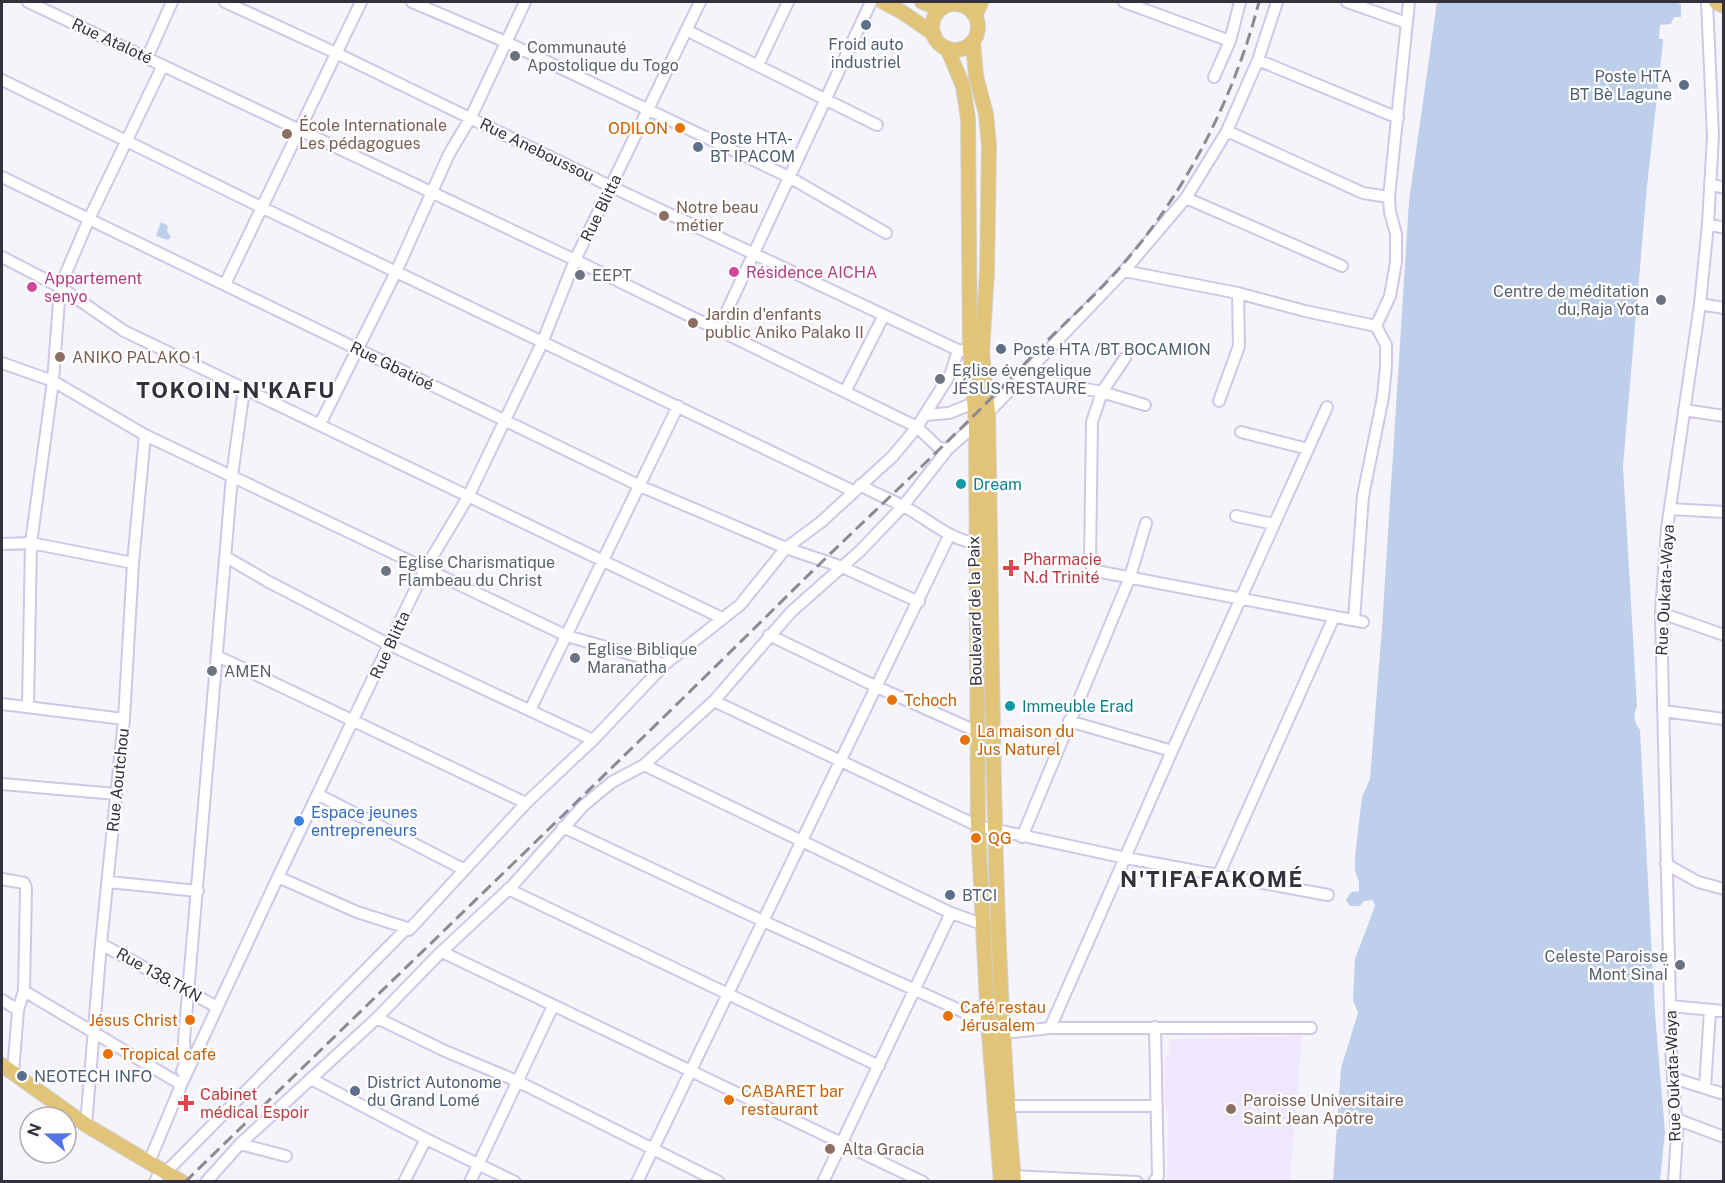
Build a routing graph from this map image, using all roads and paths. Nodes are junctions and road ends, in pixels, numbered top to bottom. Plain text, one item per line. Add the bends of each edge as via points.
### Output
1 (28, 2) edge
2 (172, 2) edge
3 (225, 2) edge
4 (361, 2) edge
5 (412, 2) edge
6 (525, 2) edge
7 (700, 2) edge
8 (788, 2) edge
9 (871, 2) edge
10 (883, 2) edge
11 (922, 2) edge
12 (981, 2) edge
13 (1124, 2) edge
14 (1240, 2) edge
15 (1277, 2) edge
16 (1347, 2) edge
17 (1409, 2) edge
18 (1707, 2) edge
19 (1716, 2) edge
20 (957, 3) edge
21 (1148, 5) edge
22 (1724, 6) edge
23 (941, 9) junction
24 (975, 16) junction
25 (1407, 23) junction
26 (686, 30) junction
27 (934, 34) junction
28 (1230, 41) junction
29 (506, 42) junction
30 (973, 42) junction
31 (947, 48) junction
32 (336, 52) junction
33 (147, 58) junction
34 (1258, 60) junction
35 (758, 65) junction
36 (163, 66) junction
37 (1214, 77) dead end
38 (2, 80) edge
39 (825, 99) junction
40 (649, 109) junction
41 (471, 117) junction
42 (1398, 118) junction
43 (877, 124) dead end
44 (298, 130) junction
45 (1227, 131) junction
46 (127, 142) junction
47 (2, 177) edge
48 (789, 177) junction
49 (1710, 184) junction
50 (612, 187) junction
51 (1724, 188) edge
52 (433, 192) junction
53 (1389, 197) junction
54 (1186, 198) junction
55 (263, 208) junction
56 (89, 219) junction
57 (1708, 224) junction
58 (969, 225) junction
59 (988, 225) junction
60 (1724, 228) edge
61 (886, 233) dead end
62 (754, 253) junction
63 (2, 257) edge
64 (575, 260) junction
65 (1342, 266) dead end
66 (1124, 271) junction
67 (396, 272) junction
68 (225, 284) junction
69 (60, 287) junction
70 (1238, 293) junction
71 (1700, 304) junction
72 (1724, 308) edge
73 (884, 315) junction
74 (1376, 326) junction
75 (718, 330) junction
76 (542, 343) junction
77 (357, 350) junction
78 (970, 351) junction
79 (1125, 358) dead end
80 (2, 363) edge
81 (1024, 377) junction
82 (53, 381) junction
83 (244, 389) junction
84 (845, 392) junction
85 (1102, 392) junction
86 (1219, 401) dead end
87 (1145, 405) dead end
88 (678, 406) junction
89 (1327, 407) dead end
90 (1684, 410) junction
91 (978, 414) junction
92 (925, 415) junction
93 (1724, 416) edge
94 (505, 420) junction
95 (320, 424) junction
96 (917, 428) junction
97 (1241, 432) dead end
98 (145, 435) junction
99 (948, 449) junction
100 (1308, 449) junction
101 (232, 476) junction
102 (640, 486) junction
103 (857, 488) junction
104 (468, 497) junction
105 (903, 506) junction
106 (1670, 509) junction
107 (1724, 512) edge
108 (1236, 516) dead end
109 (1146, 523) dead end
110 (1274, 524) junction
111 (950, 536) junction
112 (31, 543) junction
113 (2, 544) edge
114 (975, 544) junction
115 (990, 544) junction
116 (786, 548) junction
117 (226, 557) junction
118 (604, 561) junction
119 (133, 563) junction
120 (842, 567) junction
121 (425, 569) junction
122 (1130, 577) junction
123 (1240, 600) junction
124 (919, 602) junction
125 (1661, 613) junction
126 (1334, 617) junction
127 (722, 618) junction
128 (769, 635) junction
129 (1724, 635) edge
130 (567, 636) junction
131 (390, 645) junction
132 (217, 656) junction
133 (665, 664) junction
134 (877, 687) junction
135 (714, 701) junction
136 (2, 704) edge
137 (28, 706) junction
138 (530, 710) junction
139 (1663, 711) junction
140 (124, 719) junction
141 (1724, 719) edge
142 (354, 720) junction
143 (1069, 721) junction
144 (978, 732) junction
145 (593, 740) junction
146 (1172, 752) junction
147 (840, 761) junction
148 (645, 765) junction
149 (2, 784) edge
150 (116, 794) junction
151 (319, 795) junction
152 (526, 803) junction
153 (978, 826) junction
154 (563, 827) junction
155 (993, 830) junction
156 (1022, 837) junction
157 (802, 840) junction
158 (1126, 858) junction
159 (1666, 864) junction
160 (463, 869) junction
161 (1219, 874) junction
162 (278, 877) junction
163 (2, 879) edge
164 (109, 882) junction
165 (508, 889) junction
166 (1724, 889) edge
167 (198, 891) junction
168 (1328, 895) dead end
169 (951, 913) junction
170 (763, 921) junction
171 (982, 924) junction
172 (407, 928) junction
173 (101, 944) junction
174 (441, 952) junction
175 (24, 991) junction
176 (188, 991) junction
177 (915, 991) junction
178 (728, 994) junction
179 (2, 1000) edge
180 (553, 1006) junction
181 (1670, 1006) junction
182 (217, 1007) junction
183 (18, 1010) junction
184 (1710, 1011) junction
185 (1724, 1011) edge
186 (377, 1018) junction
187 (988, 1023) junction
188 (1155, 1027) junction
189 (1050, 1028) junction
190 (1311, 1028) dead end
191 (94, 1032) junction
192 (1003, 1033) junction
193 (879, 1066) junction
194 (5, 1071) edge
195 (690, 1071) junction
196 (1673, 1078) junction
197 (311, 1079) junction
198 (517, 1081) junction
199 (180, 1083) junction
200 (1705, 1088) junction
201 (1724, 1095) edge
202 (48, 1105) edge
203 (1008, 1106) junction
204 (1157, 1106) junction
205 (1676, 1119) junction
206 (86, 1125) junction
207 (78, 1126) edge
208 (1724, 1137) edge
209 (426, 1138) junction
210 (240, 1144) junction
211 (841, 1144) junction
212 (652, 1150) junction
213 (286, 1156) dead end
214 (478, 1164) junction
215 (159, 1174) edge
216 (1009, 1180) edge
217 (182, 1182) edge
218 (206, 1182) edge
219 (404, 1182) edge
220 (470, 1182) edge
221 (515, 1182) edge
222 (637, 1182) edge
223 (719, 1182) edge
224 (823, 1182) edge
225 (923, 1182) edge
226 (1137, 1182) edge
227 (1154, 1182) edge
228 (1674, 1182) edge

1 - 33 street, Rue Ataloté
2 - 33 street
3 - 32 street, Rue Aneboussou
4 - 32 street
5 - 29 street
6 - 29 street
7 - 26 street, Rue Blitta
8 - 35 street
9 - 39 street
10 - 27 main road
11 - 23 main road
12 - 24 main road
13 - 21 street
14 - 28 street
15 - 34 street
16 - 25 street
17 - 25 street
18 - 49 street, Rue Oukata-Waya via 1713,136
19 - 22 main road
20 - 23 main road
20 - 24 main road
21 - 28 street
23 - 27 main road via 935,18
24 - 30 main road via 978,27
25 - 42 street
26 - 35 street
26 - 40 street, Rue Blitta
27 - 31 main road
28 - 37 street
29 - 40 street
29 - 41 street
30 - 31 main road via 958,50
30 - 59 main road, Boulevard de la Paix via 988,135
31 - 58 main road, Boulevard de la Paix via 967,103
32 - 41 street, Rue Aneboussou
32 - 44 street
33 - 36 street, Rue Ataloté
34 - 42 street
34 - 45 street
35 - 39 street
36 - 44 street, Rue Ataloté
36 - 46 street
38 - 46 street
39 - 43 street
39 - 48 street
40 - 48 street
40 - 50 street, Rue Blitta
41 - 50 street, Rue Aneboussou
41 - 52 street
42 - 53 street
44 - 52 street, Rue Ataloté
44 - 55 street
45 - 53 street via 1363,193
45 - 54 street
46 - 55 street
46 - 56 street
47 - 56 street, Rue Gbatioé
48 - 61 street
48 - 62 street
49 - 51 street
49 - 57 street, Rue Oukata-Waya
50 - 62 street, Rue Aneboussou
50 - 64 street, Rue Blitta
52 - 64 street, Rue Ataloté
52 - 67 street
53 - 74 street via 1396,262 1390,296
54 - 65 street
54 - 66 street
55 - 67 street
55 - 68 street
56 - 68 street, Rue Gbatioé
56 - 69 street
57 - 60 street
57 - 71 street, Rue Oukata-Waya
58 - 59 main road
58 - 78 main road, Boulevard de la Paix
59 - 78 main road, Boulevard de la Paix
62 - 73 street, Rue Aneboussou
62 - 75 street
63 - 69 street
64 - 75 street, Rue Ataloté
64 - 76 street, Rue Blitta
66 - 70 street
66 - 81 street
67 - 76 street
67 - 77 street
68 - 77 street, Rue Gbatioé
69 - 82 street
69 - 83 street via 124,331
70 - 74 street
70 - 86 street via 1239,346
71 - 72 street
71 - 90 street, Rue Oukata-Waya
73 - 78 street, Rue Aneboussou
73 - 84 street
74 - 126 street via 1386,345 1385,376 1363,496 1358,621
75 - 84 street, Rue Ataloté
76 - 88 street
76 - 94 street, Rue Blitta
77 - 94 street, Rue Gbatioé
77 - 95 street
78 - 91 main road, Boulevard de la Paix
78 - 92 street
79 - 85 street
80 - 82 street
81 - 85 street
81 - 91 street
82 - 98 street
82 - 112 street
83 - 95 street
83 - 101 street
84 - 96 street, Rue Ataloté
85 - 87 street
85 - 122 street via 1091,434 1090,562 1097,571
88 - 102 street
88 - 103 street
89 - 100 street
90 - 93 street
90 - 106 street, Rue Oukata-Waya
91 - 92 street
91 - 99 street
91 - 114 main road, Boulevard de la Paix
91 - 115 main road, Boulevard de la Paix
92 - 96 street
94 - 102 street, Rue Gbatioé
94 - 104 street, Rue Blitta
95 - 104 street
96 - 99 street, Rue Ataloté via 939,448
96 - 103 street
97 - 100 street
98 - 101 street
98 - 119 street, Rue Aoutchou
99 - 105 street
100 - 110 street
101 - 117 street
101 - 121 street
102 - 116 street, Rue Gbatioé
102 - 118 street
103 - 105 street
103 - 116 street
104 - 118 street
104 - 121 street, Rue Blitta
105 - 111 street
105 - 120 street
106 - 107 street
106 - 125 street, Rue Oukata-Waya
108 - 110 street
109 - 122 street
110 - 123 street
111 - 114 street
111 - 124 street
112 - 113 street
112 - 119 street
112 - 137 street
114 - 115 street
114 - 144 main road, Boulevard de la Paix
115 - 155 main road, Boulevard de la Paix
116 - 120 street, Rue Gbatioé
116 - 127 street via 740,605
117 - 131 street
117 - 132 street
118 - 127 street
118 - 130 street
119 - 140 street, Rue Aoutchou
120 - 124 street, Rue Gbatioé
120 - 128 street
121 - 130 street
121 - 131 street, Rue Blitta
122 - 123 street
122 - 143 street
123 - 126 street
123 - 146 street
124 - 134 street
125 - 129 street
125 - 139 street, Rue Oukata-Waya
126 - 161 street
127 - 133 street
128 - 134 street
128 - 135 street
130 - 133 street
130 - 138 street
131 - 138 street
131 - 142 street, Rue Blitta
132 - 142 street
132 - 167 street
133 - 145 street
134 - 144 street
134 - 147 street
135 - 147 street
135 - 148 street
136 - 137 street
137 - 140 street
138 - 145 street
139 - 141 street
139 - 159 street, Rue Oukata-Waya
140 - 150 street, Rue Aoutchou
142 - 151 street, Rue Blitta
142 - 152 street
143 - 146 street
143 - 156 street
144 - 153 main road, Boulevard de la Paix
145 - 152 street
146 - 158 street
147 - 153 street
147 - 157 street
148 - 154 street via 604,788
148 - 157 street
149 - 150 street
150 - 164 street, Rue Aoutchou
151 - 160 street
151 - 162 street, Rue Blitta
152 - 160 street
153 - 155 street
153 - 171 main road, Boulevard de la Paix
154 - 165 street
154 - 170 street
155 - 156 street
155 - 192 main road, Boulevard de la Paix
156 - 158 street
157 - 169 street
157 - 170 street
158 - 161 street
158 - 189 street
159 - 166 street via 1698,882
159 - 181 street, Rue Oukata-Waya
160 - 172 street
161 - 168 street
162 - 172 street via 357,912
162 - 182 street, Rue Blitta
163 - 175 street via 24,883 26,888
164 - 167 street
164 - 173 street, Rue Aoutchou
165 - 174 street
165 - 178 street
167 - 176 street
169 - 171 street
169 - 177 street
170 - 177 street
170 - 178 street
171 - 187 main road, Boulevard de la Paix
172 - 215 street
173 - 176 street, Rue 138.TKN
173 - 191 street, Rue Aoutchou
174 - 180 street
174 - 186 street
175 - 183 street
175 - 191 street
176 - 182 street, Rue 138.TKN
176 - 199 street via 185,1063
177 - 187 street
177 - 193 street
178 - 193 street
178 - 195 street
179 - 183 street
180 - 195 street
180 - 198 street
181 - 184 street
181 - 196 street, Rue Oukata-Waya
182 - 199 street, Rue Blitta
183 - 194 street
184 - 185 street
184 - 200 street
186 - 197 street
186 - 198 street
187 - 216 main road, Boulevard de la Paix
188 - 189 street
188 - 190 street
188 - 204 street
189 - 192 street
191 - 199 street
191 - 206 street, Rue Aoutchou
192 - 203 main road, Boulevard de la Paix
193 - 211 street
194 - 202 main road
194 - 206 main road
195 - 211 street
195 - 212 street
196 - 200 street
196 - 205 street, Rue Oukata-Waya
197 - 209 street
197 - 210 street
198 - 212 street
198 - 214 street
199 - 215 street, Rue Blitta
200 - 201 street
203 - 204 street
203 - 216 main road, Boulevard de la Paix
204 - 227 street via 1158,1176
205 - 208 street
205 - 228 street, Rue Oukata-Waya
206 - 215 main road
207 - 215 main road
209 - 214 street
209 - 219 street
210 - 213 street
210 - 218 street
211 - 224 street
211 - 225 street
212 - 222 street
212 - 223 street
214 - 220 street
214 - 221 street
215 - 217 main road
216 - 226 street

